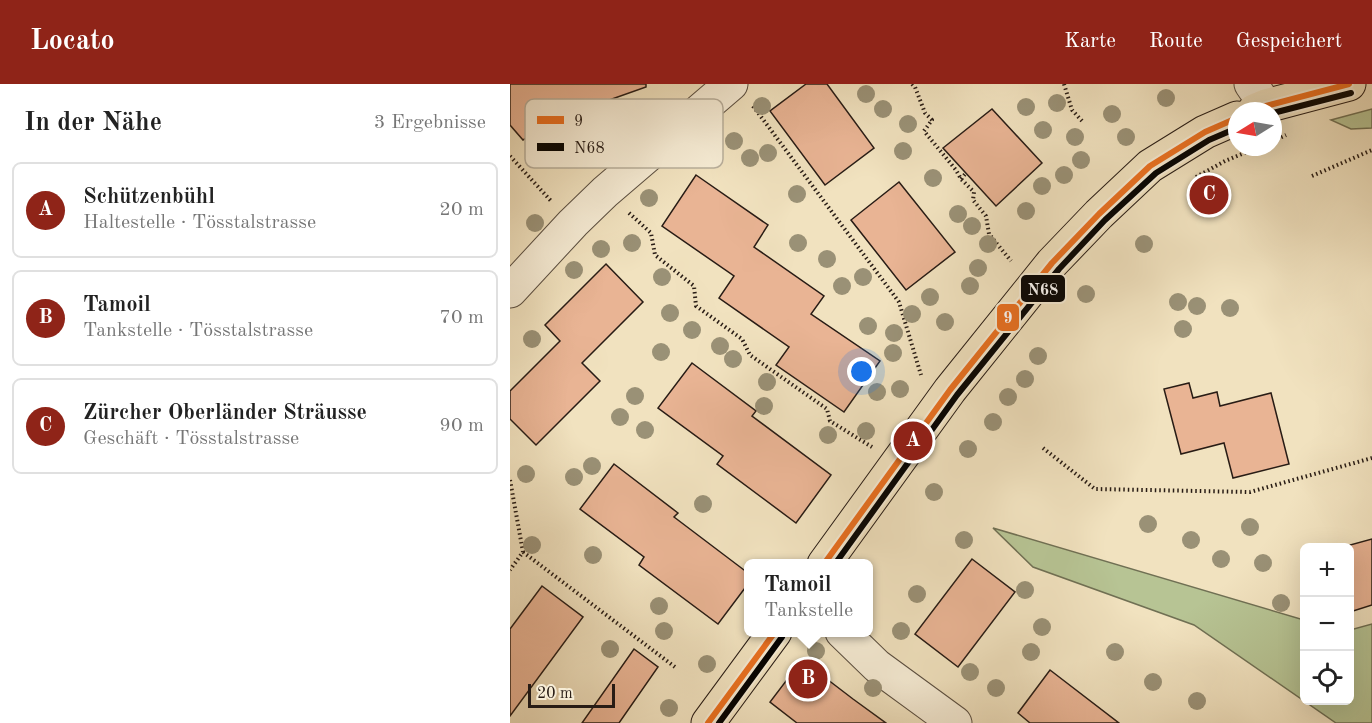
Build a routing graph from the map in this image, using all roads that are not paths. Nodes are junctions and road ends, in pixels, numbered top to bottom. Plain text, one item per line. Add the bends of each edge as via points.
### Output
1 (731, 84) edge
2 (1349, 84) edge
3 (714, 99) edge
4 (1266, 102) edge
5 (1228, 119) edge
6 (633, 168) edge
7 (510, 291) edge
8 (828, 559) edge
9 (771, 637) edge
10 (846, 637) edge
11 (708, 723) edge
12 (955, 723) edge

1 - 3 street
2 - 4 main road
5 - 8 main road via 1150,165 1052,263 950,390
6 - 7 street via 573,223
9 - 11 main road
10 - 12 street via 877,666

